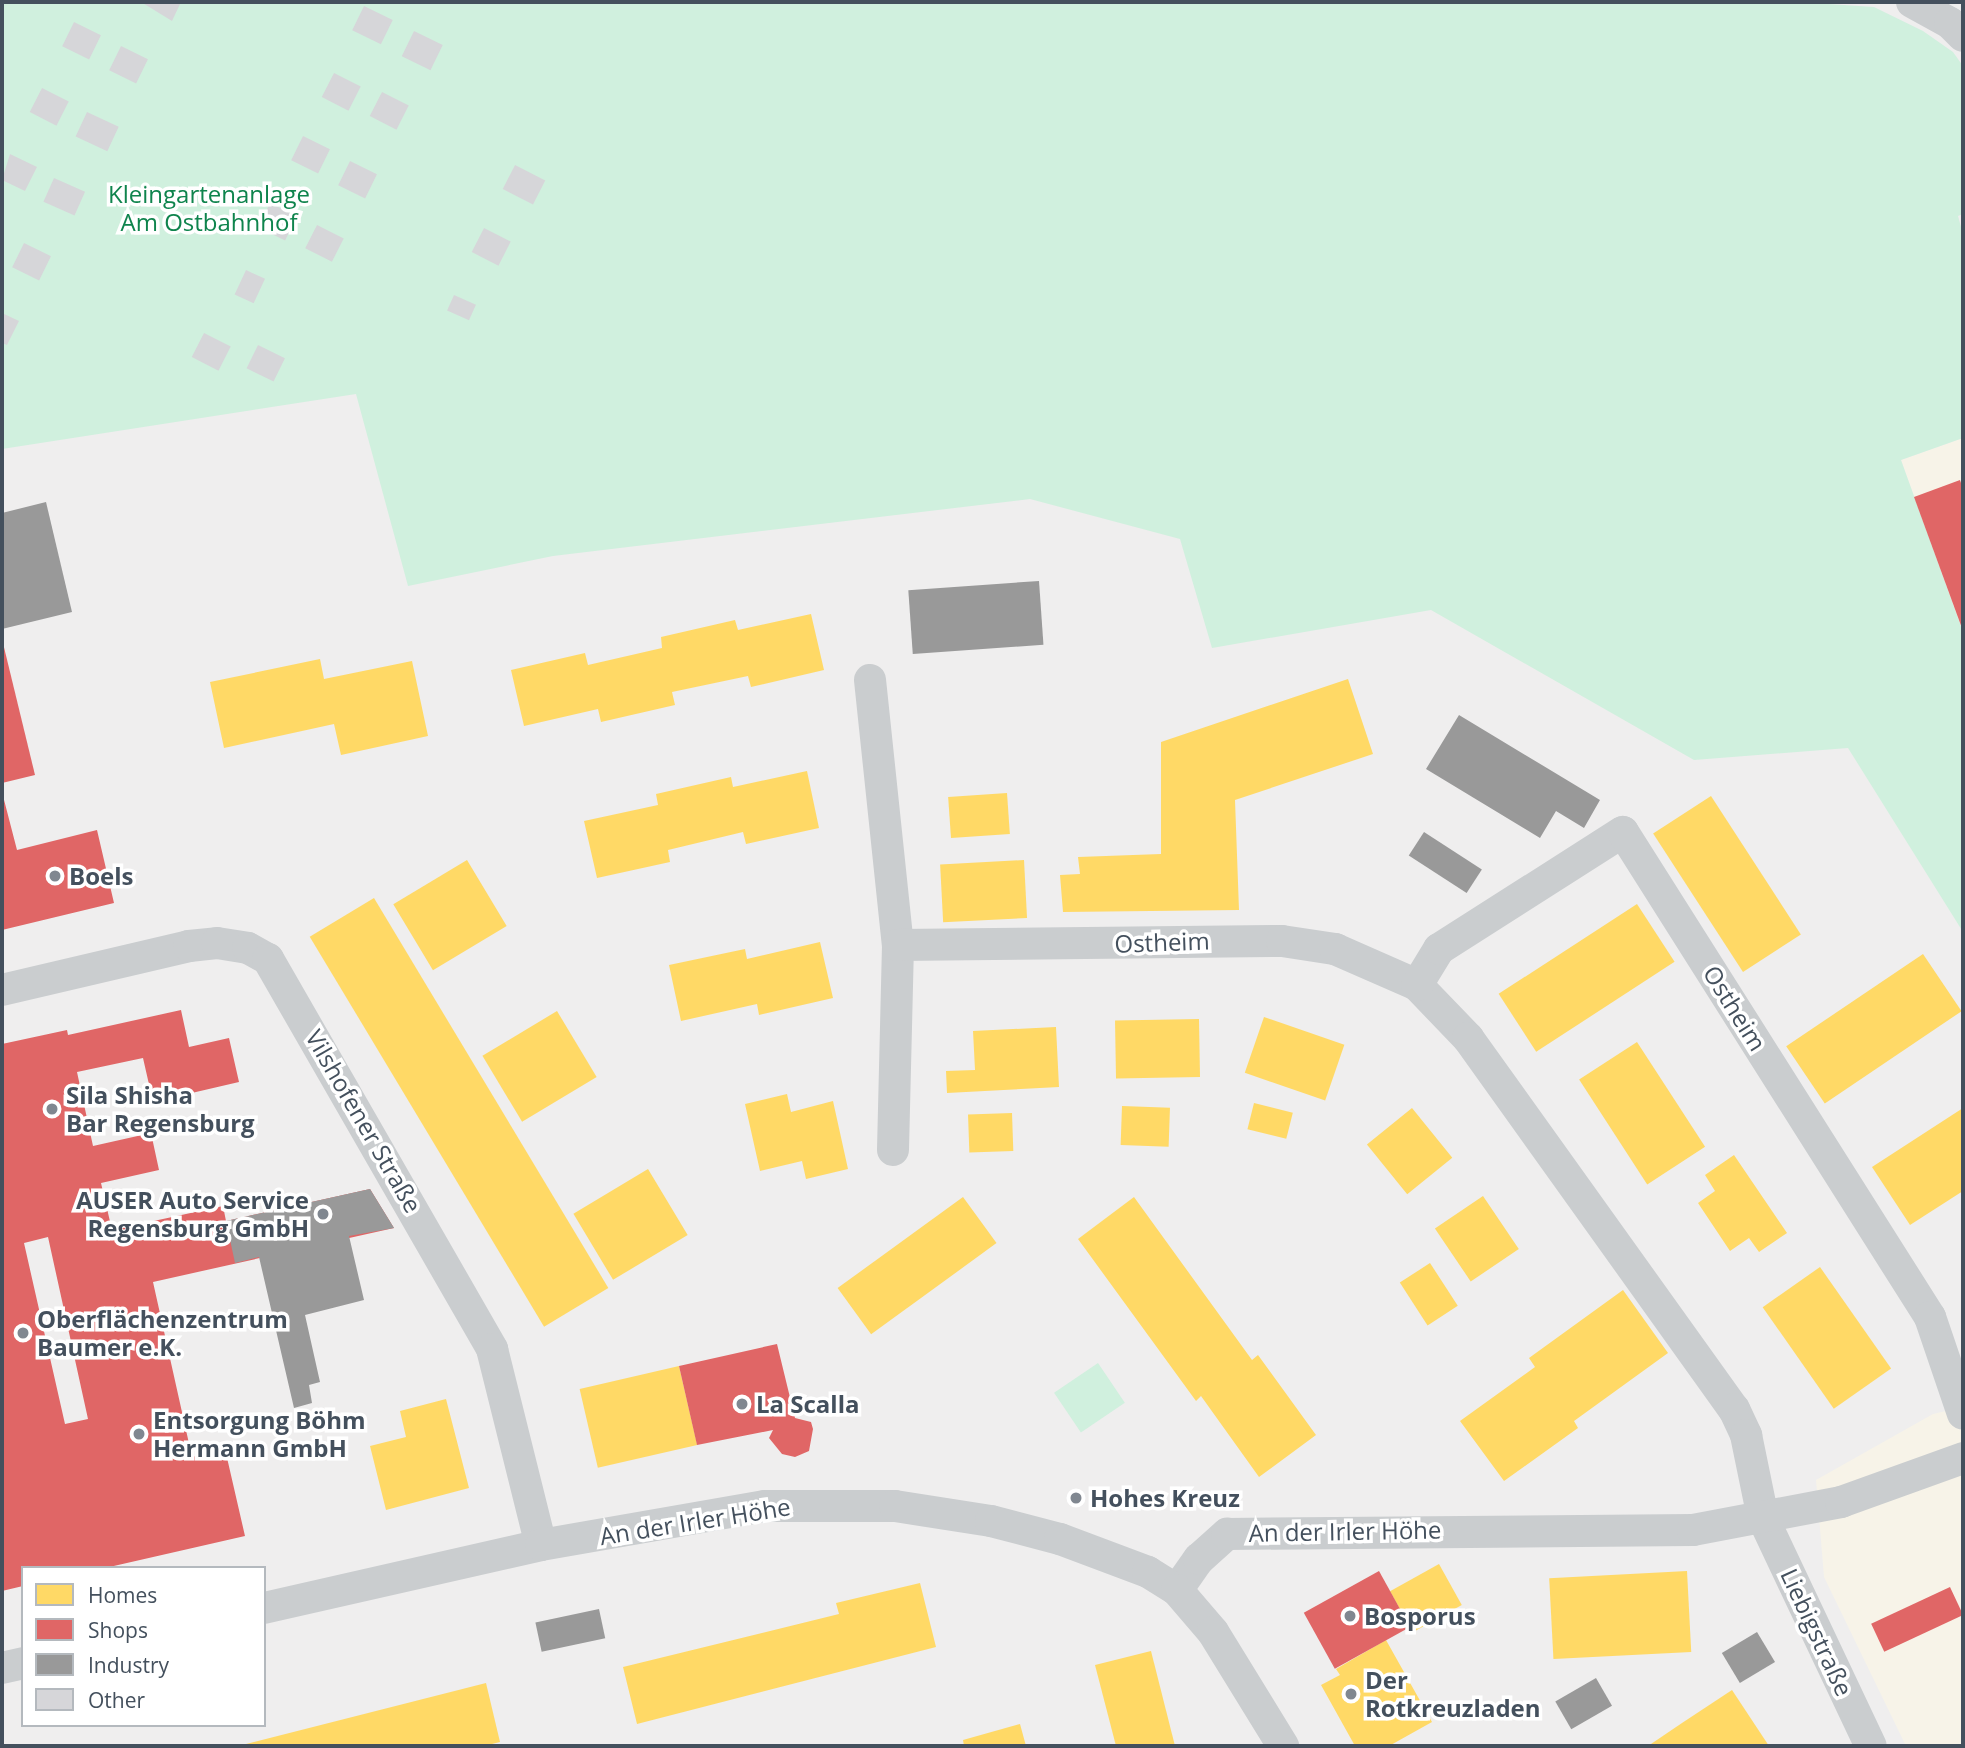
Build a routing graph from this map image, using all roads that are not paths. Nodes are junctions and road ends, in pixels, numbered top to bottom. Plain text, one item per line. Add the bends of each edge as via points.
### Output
1 (1912, 2) edge
2 (1963, 36) edge
3 (870, 680) dead end
4 (898, 945) junction
5 (1417, 985) junction
6 (2, 990) edge
7 (893, 1150) dead end
8 (1963, 1414) edge
9 (1963, 1458) edge
10 (1763, 1518) junction
11 (541, 1545) junction
12 (1177, 1590) junction
13 (266, 1608) edge
14 (21, 1663) edge
15 (2, 1668) edge
16 (1283, 1746) edge
17 (1871, 1746) edge

1 - 2 street via 1950,23
3 - 4 street
4 - 5 street, Ostheim via 1282,941 1335,949
4 - 7 street
5 - 8 street, Ostheim via 1439,948 1623,832 1930,1317
5 - 10 street, Ostheim via 1468,1038 1734,1409 1746,1435
6 - 11 street, Vilshofener Straße via 189,946 238,946 268,959 492,1349
9 - 10 street, An der Irler Höhe via 1840,1502
10 - 12 street, An der Irler Höhe via 1693,1530 1244,1531 1227,1534 1199,1559
10 - 17 street, Liebigstraße
11 - 12 street, An der Irler Höhe via 765,1506 895,1506 990,1521 1060,1539 1148,1572
11 - 13 street, An der Irler Höhe
12 - 16 street via 1213,1632
14 - 15 street

